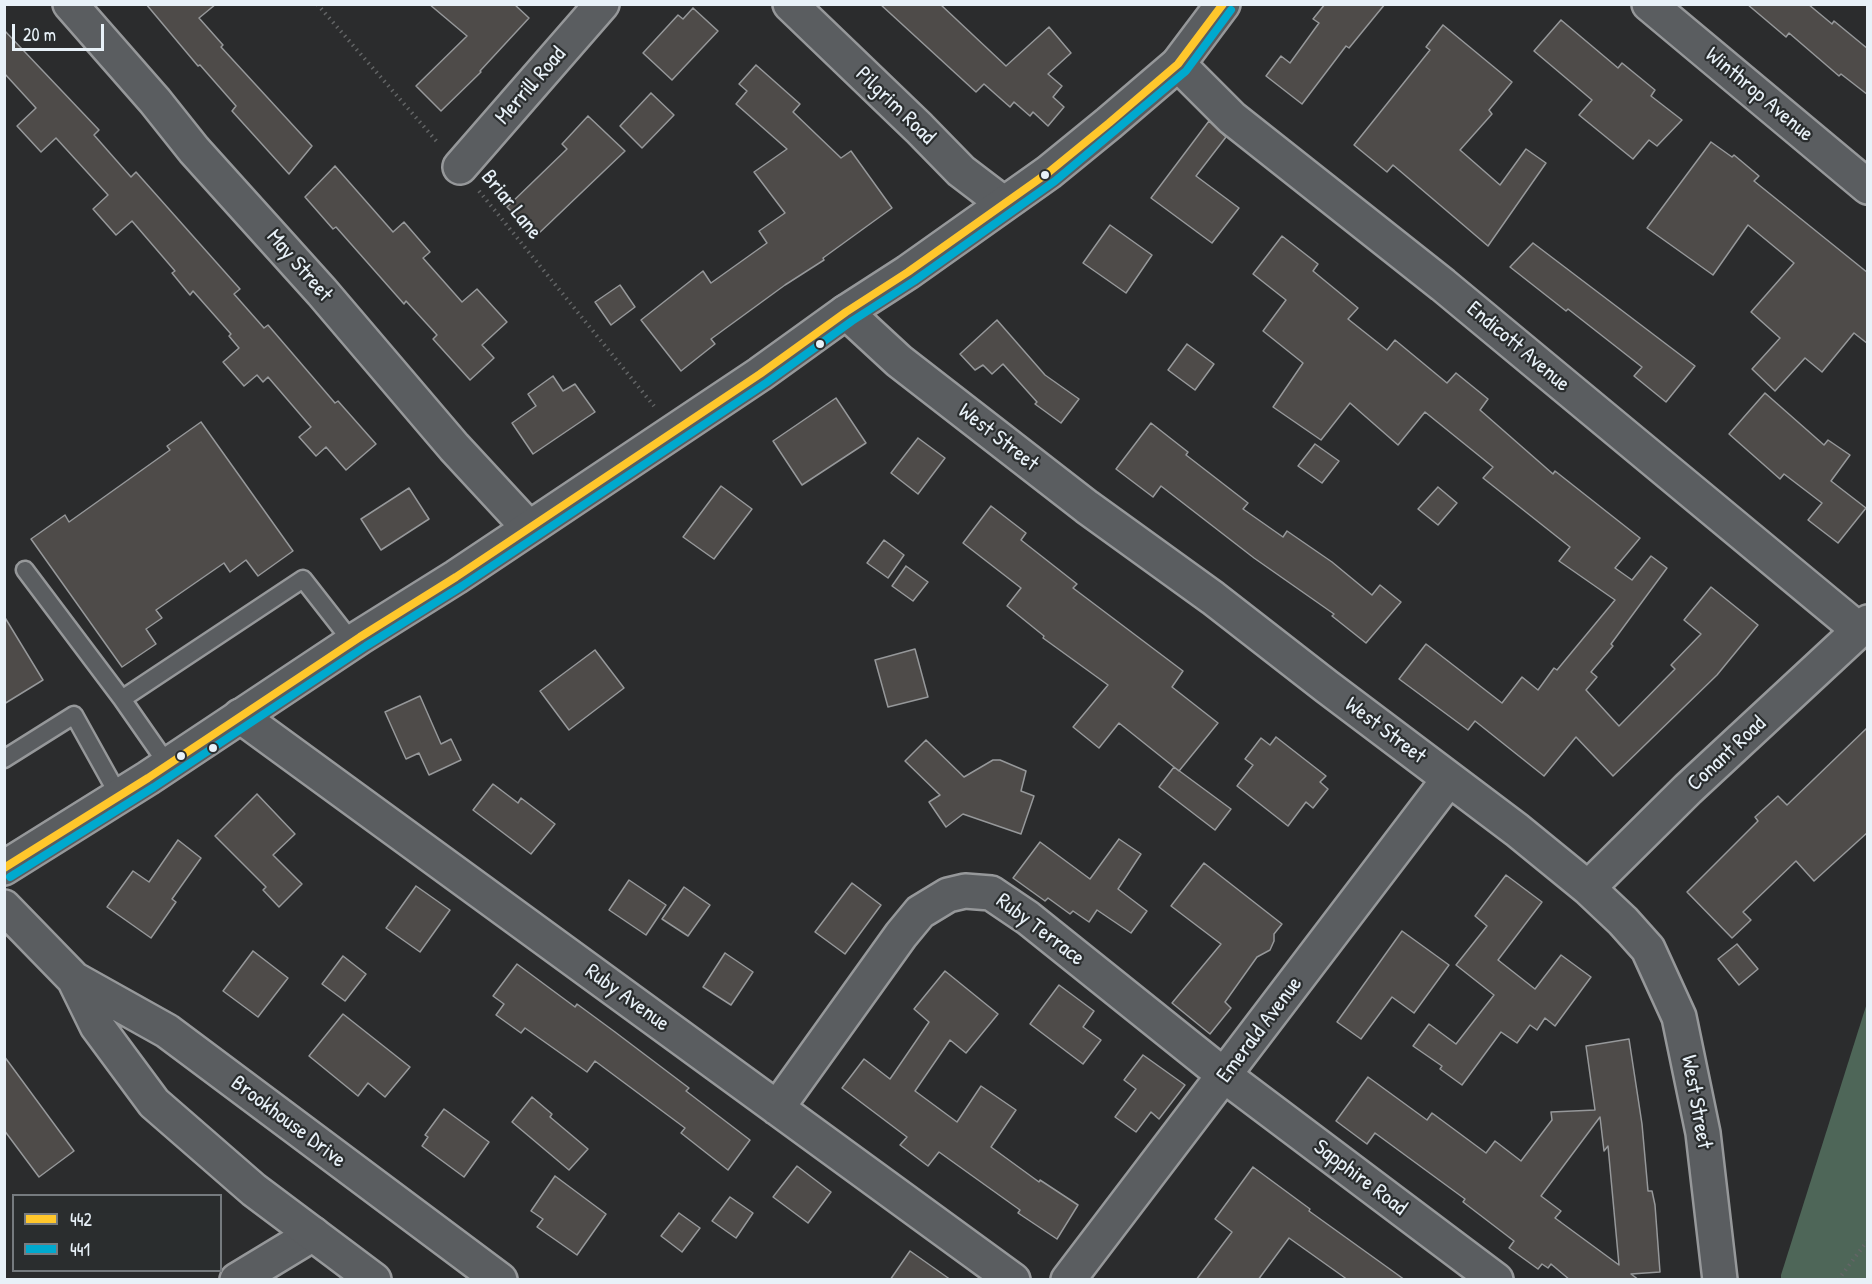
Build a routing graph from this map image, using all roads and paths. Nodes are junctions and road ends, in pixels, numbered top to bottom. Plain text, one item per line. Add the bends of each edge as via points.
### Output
1 (70, 4) edge
2 (317, 4) edge
3 (602, 4) edge
4 (790, 4) edge
5 (1223, 4) edge
6 (1649, 4) edge
7 (1178, 64) junction
8 (460, 167) junction
9 (1868, 187) edge
10 (1003, 203) junction
11 (846, 312) junction
12 (675, 430) junction
13 (528, 527) junction
14 (25, 570) dead end
15 (1863, 626) edge
16 (353, 643) junction
17 (122, 699) junction
18 (240, 716) junction
19 (4, 759) edge
20 (168, 765) junction
21 (1449, 779) junction
22 (119, 796) junction
23 (4, 868) edge
24 (1588, 888) junction
25 (4, 908) edge
26 (74, 979) junction
27 (1225, 1076) junction
28 (777, 1108) junction
29 (313, 1234) junction
30 (1868, 1240) edge
31 (496, 1278) edge
32 (237, 1280) edge
33 (374, 1280) edge
34 (1013, 1280) edge
35 (1068, 1280) edge
36 (1496, 1280) edge
37 (1720, 1280) edge
38 (1838, 1280) edge

1 - 13 street, May Street
2 - 8 path, Briar Lane
3 - 8 street, Merrill Road
4 - 10 street, Pilgrim Road via 961,171
5 - 7 street
6 - 9 street, Winthrop Avenue
7 - 10 street via 1057,165
7 - 15 street, Endicott Avenue via 1232,118
8 - 12 path, Briar Lane
10 - 11 street
11 - 12 street
11 - 21 street, West Street via 899,361 1086,507
12 - 13 street
13 - 16 street
14 - 17 lane
15 - 24 street, Conant Road
16 - 17 lane via 303,579
16 - 18 street
17 - 20 lane
18 - 20 street
18 - 28 street, Ruby Avenue
19 - 22 lane via 74,715
20 - 22 street
21 - 24 street, West Street
21 - 27 street, Emerald Avenue
22 - 23 street
24 - 37 street, West Street via 1648,949 1679,1017 1702,1132
25 - 26 street, Brookhouse Drive
26 - 29 street, Brookhouse Drive via 97,1026 154,1103 254,1190
26 - 31 street, Brookhouse Drive via 167,1031
27 - 28 street, Ruby Terrace via 1028,918 991,893 965,891 920,912
27 - 35 street, Emerald Avenue
27 - 36 street, Sapphire Road
28 - 34 street, Ruby Avenue
29 - 32 street
29 - 33 street, Brookhouse Drive
30 - 38 path

